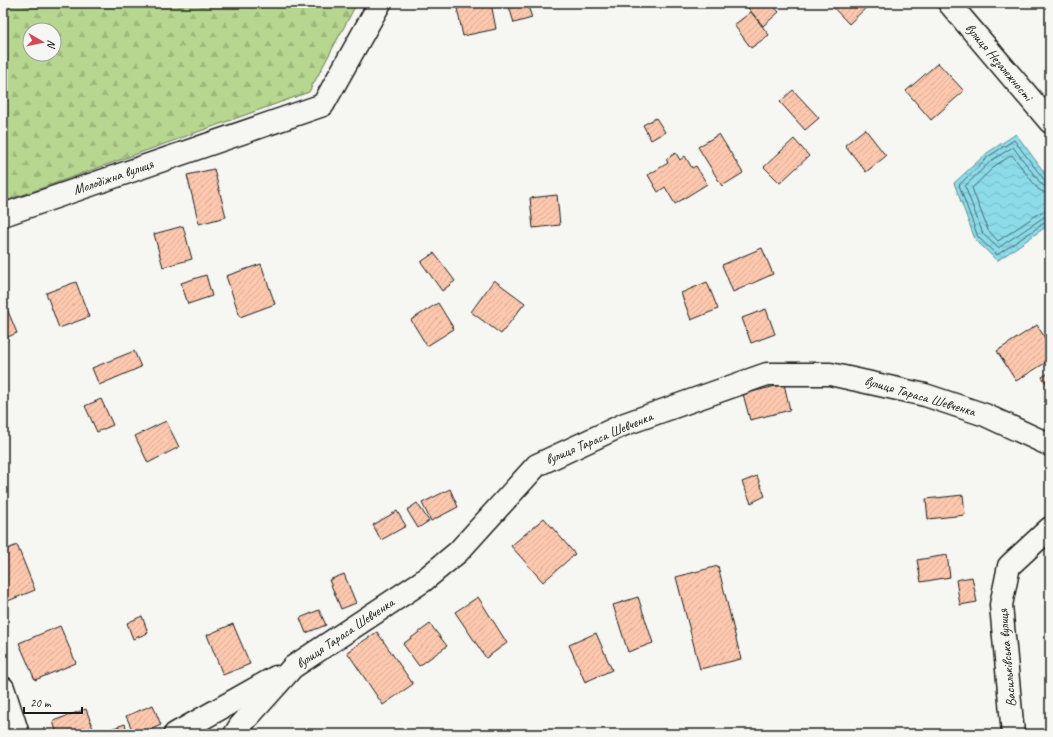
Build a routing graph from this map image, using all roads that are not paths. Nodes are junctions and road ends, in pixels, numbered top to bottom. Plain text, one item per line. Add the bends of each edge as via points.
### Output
1 (380, 3) edge
2 (948, 3) edge
3 (1050, 122) edge
4 (3, 215) edge
5 (1050, 445) edge
6 (1050, 528) edge
7 (293, 667) junction
8 (3, 688) edge
9 (18, 734) edge
10 (175, 734) edge
11 (235, 734) edge
12 (1013, 734) edge

1 - 4 street, Молодіжна вулиця via 323,105
2 - 3 street, вулиця Незалежності
5 - 7 street, вулиця Тараса Шевченка via 985,414 925,395 830,374 767,374 625,424 537,465 458,552 422,581
6 - 12 street, Васильківська вулиця via 1009,566 1001,605
7 - 10 street
7 - 11 street, вулиця Тараса Шевченка
8 - 9 street

